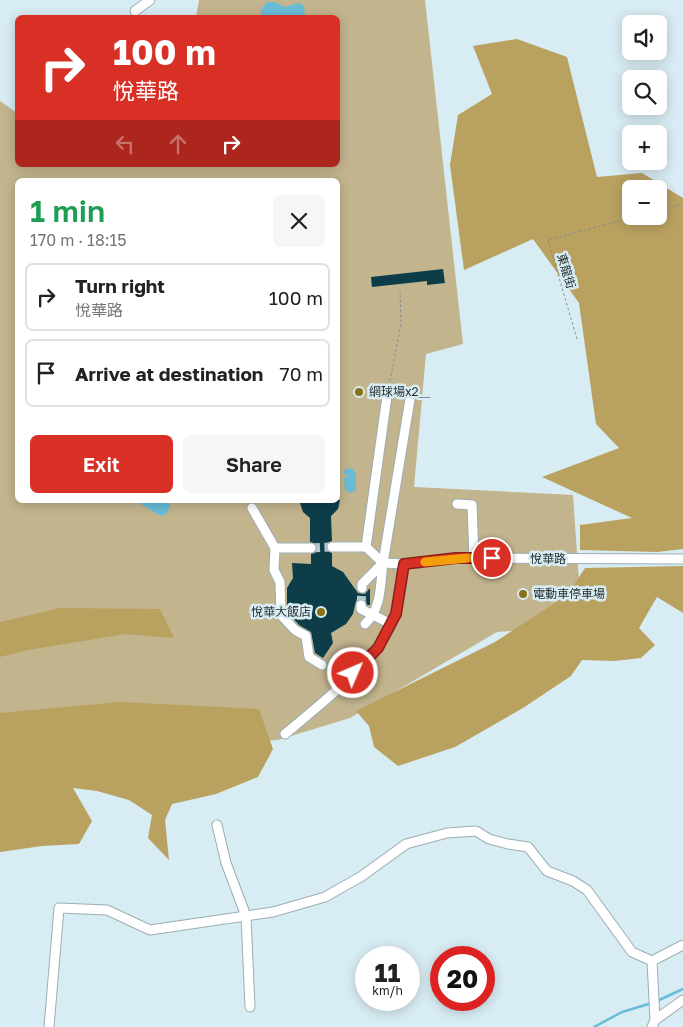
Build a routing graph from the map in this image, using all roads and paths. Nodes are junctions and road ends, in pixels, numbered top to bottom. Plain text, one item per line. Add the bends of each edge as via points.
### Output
1 (150, 0) edge
2 (134, 11) dead end
3 (683, 204) edge
4 (667, 209) edge
5 (622, 220) edge
6 (400, 291) dead end
7 (577, 339) dead end
8 (388, 389) junction
9 (457, 504) dead end
10 (252, 508) dead end
11 (332, 547) tunnel mouth
12 (366, 547) junction
13 (275, 548) junction
14 (310, 548) tunnel mouth
15 (474, 558) junction
16 (683, 559) edge
17 (383, 563) junction
18 (404, 564) junction
19 (362, 588) tunnel mouth
20 (361, 605) dead end
21 (373, 616) junction
22 (365, 624) dead end
23 (391, 624) junction
24 (322, 665) dead end
25 (285, 734) dead end
26 (217, 825) dead end
27 (246, 916) junction
28 (683, 945) edge
29 (652, 961) junction
30 (683, 1000) edge
31 (250, 1007) dead end
32 (654, 1023) edge
33 (49, 1027) edge

1 - 2 street
3 - 4 path
5 - 7 path, 東龍街 via 548,240
6 - 8 path via 401,324
8 - 12 street
8 - 17 street via 411,393
9 - 15 street via 472,504
10 - 13 street
11 - 12 street
12 - 17 street
13 - 14 street
13 - 24 street via 274,570 280,582 281,614 295,630 306,636 309,657
15 - 16 street, 悅華路
15 - 18 street, 悅華路
17 - 18 street, 悅華路
17 - 19 street via 362,584
17 - 21 street via 378,605
18 - 23 street via 396,614
20 - 21 street via 361,609
21 - 22 street
21 - 23 street
23 - 25 street via 378,648
26 - 27 street via 226,863
27 - 29 street via 273,912 324,897 362,876 406,844 447,833 476,831 489,839 528,847 547,871 587,890 632,952
27 - 31 street
27 - 33 street via 150,930 107,910 59,908
28 - 29 street
29 - 32 street
30 - 32 street

